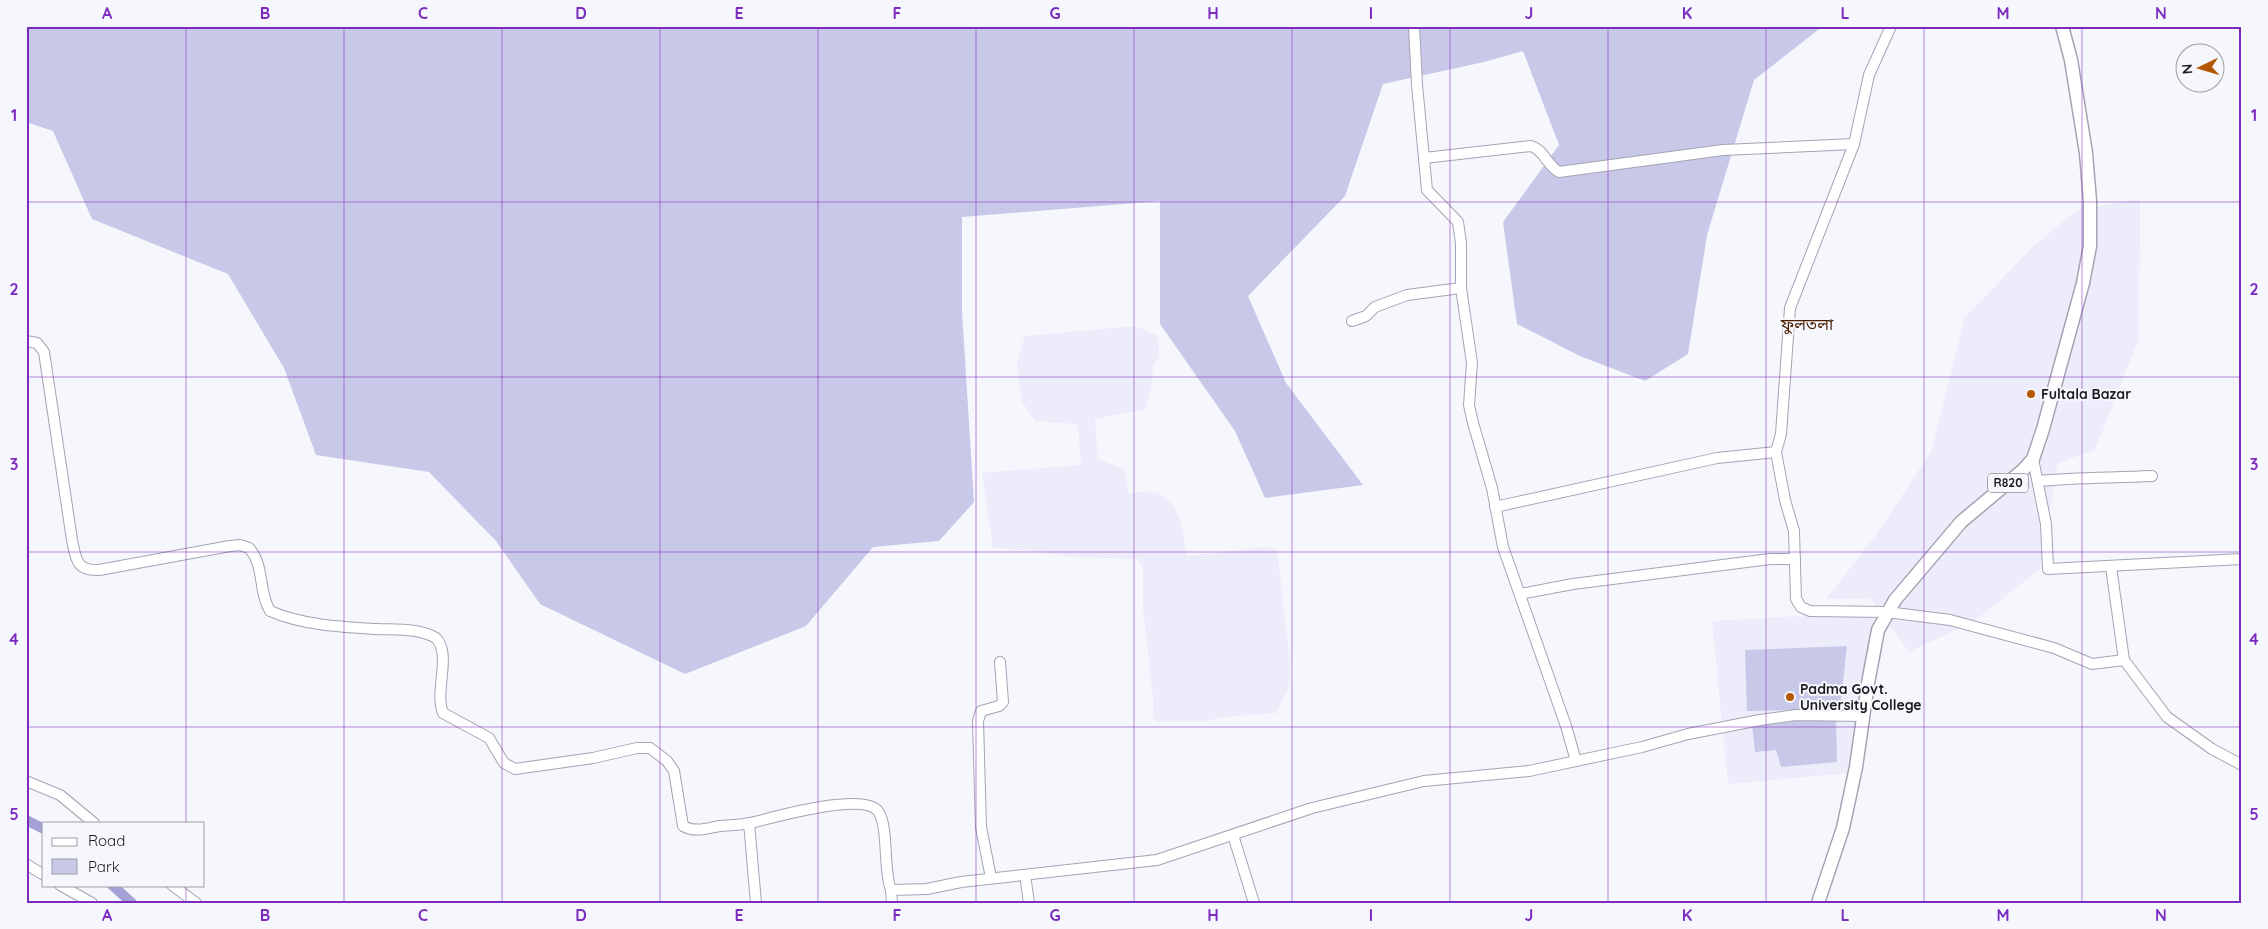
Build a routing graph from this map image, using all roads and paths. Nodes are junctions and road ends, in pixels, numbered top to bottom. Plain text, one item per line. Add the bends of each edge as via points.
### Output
1 (1414, 26) edge
2 (1891, 26) edge
3 (2062, 26) edge
4 (1854, 144) junction
5 (1424, 158) junction
6 (1461, 288) junction
7 (1352, 321) dead end
8 (26, 341) edge
9 (1776, 452) junction
10 (2033, 458) junction
11 (2152, 476) dead end
12 (2038, 481) junction
13 (1495, 506) junction
14 (1795, 559) junction
15 (2242, 559) edge
16 (2111, 567) junction
17 (1520, 594) junction
18 (1887, 612) junction
19 (2124, 660) junction
20 (1000, 662) dead end
21 (1863, 716) junction
22 (1576, 761) junction
23 (2242, 765) edge
24 (26, 781) edge
25 (93, 822) edge
26 (750, 823) junction
27 (1232, 834) junction
28 (26, 864) edge
29 (42, 874) edge
30 (1025, 875) junction
31 (991, 878) junction
32 (62, 886) edge
33 (173, 886) edge
34 (891, 890) junction
35 (92, 903) edge
36 (196, 903) edge
37 (756, 903) edge
38 (892, 903) edge
39 (1028, 903) edge
40 (1254, 903) edge
41 (1818, 903) edge

1 - 5 street
2 - 4 street via 1869,75
3 - 10 main road, R820 via 2086,154 2090,246 2083,283
4 - 5 street via 1723,150 1559,172 1552,168 1538,148 1531,146
4 - 9 street via 1790,308 1781,434
5 - 6 street via 1427,190 1458,222
6 - 7 street via 1408,295 1375,307 1366,316
6 - 13 street via 1472,363 1469,405
8 - 26 street via 37,343 44,352 72,540 78,564 83,568 99,570 230,546 249,548 258,563 263,597 270,611 296,620 414,632 436,638 443,649 440,689 443,713 489,738 497,755 515,769 650,748 668,761 674,771 683,826 693,830
9 - 13 street via 1717,458
9 - 14 street via 1794,531
10 - 12 street
10 - 18 main road, R820 via 1961,522
11 - 12 street
12 - 16 street via 2046,524 2048,569
13 - 17 street via 1503,547
14 - 17 street via 1760,560
14 - 18 street via 1796,599 1801,607 1810,611
15 - 16 street
16 - 19 street
17 - 22 street
18 - 19 street via 1950,620 2054,648 2092,664
18 - 21 main road, R820 via 1878,630
19 - 23 street via 2167,717 2212,749
20 - 31 street via 1002,702 981,711 978,721 981,827
21 - 22 street via 1796,716 1760,720
21 - 41 main road, R820 via 1843,828
22 - 27 street via 1528,771 1424,781 1312,808
24 - 25 street via 60,795
26 - 34 street via 813,808 871,806 877,810 883,825
26 - 37 street
27 - 30 street via 1156,860
27 - 40 street
28 - 29 street
30 - 31 street
30 - 39 street
31 - 34 street via 927,889
32 - 35 street
33 - 36 street
34 - 38 street

